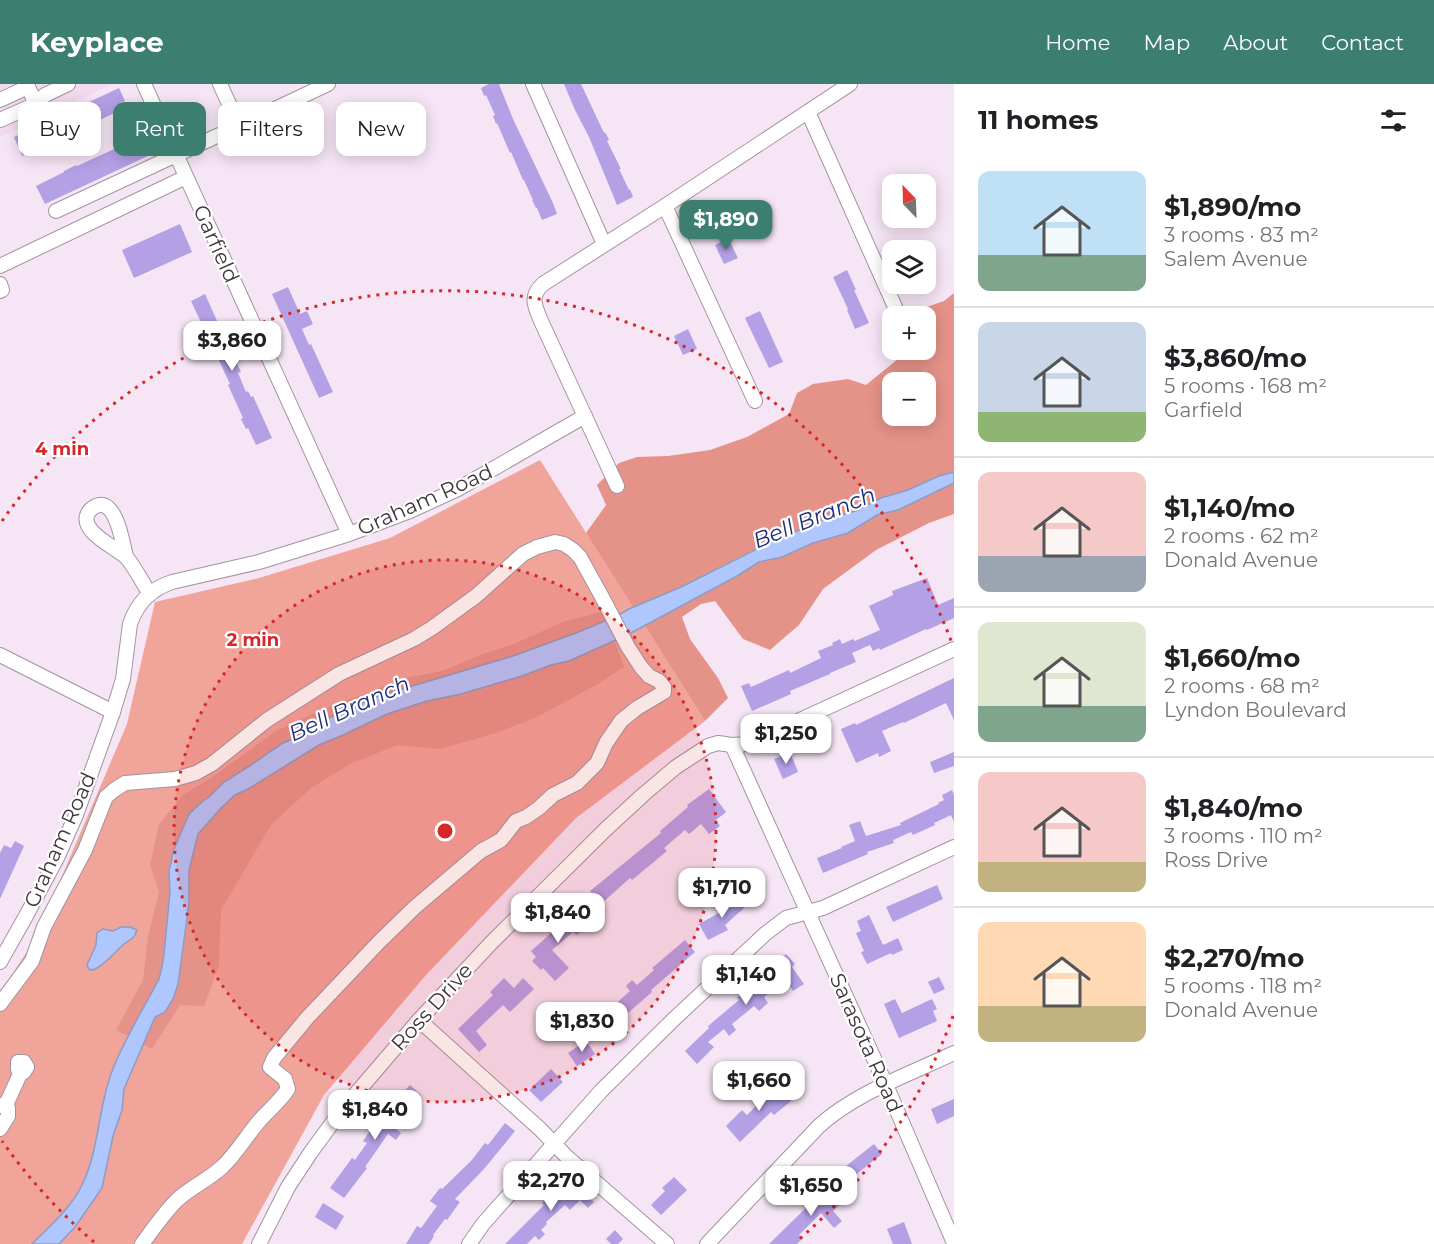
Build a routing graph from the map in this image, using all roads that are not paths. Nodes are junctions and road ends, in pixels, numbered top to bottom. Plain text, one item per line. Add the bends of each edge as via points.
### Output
1 (68, 84) edge
2 (144, 84) edge
3 (220, 84) edge
4 (328, 84) edge
5 (533, 84) edge
6 (850, 84) edge
7 (0, 100) edge
8 (35, 102) edge
9 (38, 102) edge
10 (152, 102) edge
11 (18, 112) edge
12 (808, 112) junction
13 (0, 120) edge
14 (173, 156) edge
15 (177, 156) edge
16 (186, 177) junction
17 (665, 206) junction
18 (56, 211) dead end
19 (604, 244) junction
20 (0, 266) edge
21 (0, 284) edge
22 (0, 291) edge
23 (895, 306) edge
24 (754, 401) dead end
25 (585, 416) junction
26 (617, 486) dead end
27 (349, 534) junction
28 (126, 557) dead end
29 (150, 594) junction
30 (954, 649) edge
31 (0, 655) edge
32 (113, 712) junction
33 (732, 745) junction
34 (954, 848) edge
35 (807, 911) junction
36 (0, 962) edge
37 (0, 1004) edge
38 (419, 1020) junction
39 (954, 1053) edge
40 (20, 1074) dead end
41 (886, 1085) junction
42 (2, 1107) edge
43 (0, 1129) edge
44 (554, 1144) junction
45 (954, 1243) edge
46 (142, 1244) edge
47 (259, 1244) edge
48 (469, 1244) edge
49 (667, 1244) edge
50 (707, 1244) edge

1 - 9 street
2 - 10 street, Garfield
3 - 4 street via 239,126
5 - 19 street
6 - 12 street
7 - 8 street via 28,87
11 - 13 street
12 - 17 street
12 - 23 street
14 - 18 street
15 - 16 street, Garfield
16 - 20 street
16 - 27 street, Garfield
17 - 19 street
17 - 24 street
19 - 25 street via 543,284 533,298
21 - 22 street
25 - 26 street
25 - 27 street, Graham Road via 458,489
27 - 29 street, Graham Road via 249,565 172,582
28 - 29 street
29 - 32 street, Graham Road via 136,609 130,624 123,679
30 - 33 street via 748,744
31 - 32 street
32 - 36 street, Graham Road via 57,858
33 - 35 street, Sarasota Road
33 - 38 street, Ross Drive via 708,746 644,794 492,942
34 - 35 street via 823,908
35 - 41 street, Sarasota Road
35 - 44 street via 786,918 747,950 601,1091
37 - 46 street via 32,961 44,927 85,850 106,797 125,783 175,779 212,764 267,720 339,674 432,628 523,554 537,547 564,544 580,557 628,647 649,676 664,687 664,692 621,721 597,763 578,783 516,821 501,840 481,851 379,942 274,1058 270,1067 285,1078 288,1089 283,1096 224,1166 177,1200
38 - 44 street
38 - 47 street, Ross Drive via 311,1152
39 - 41 street
40 - 42 street
41 - 45 street, Sarasota Road
41 - 50 street via 824,1121
42 - 43 street via 8,1108 8,1116
44 - 48 street
44 - 49 street

